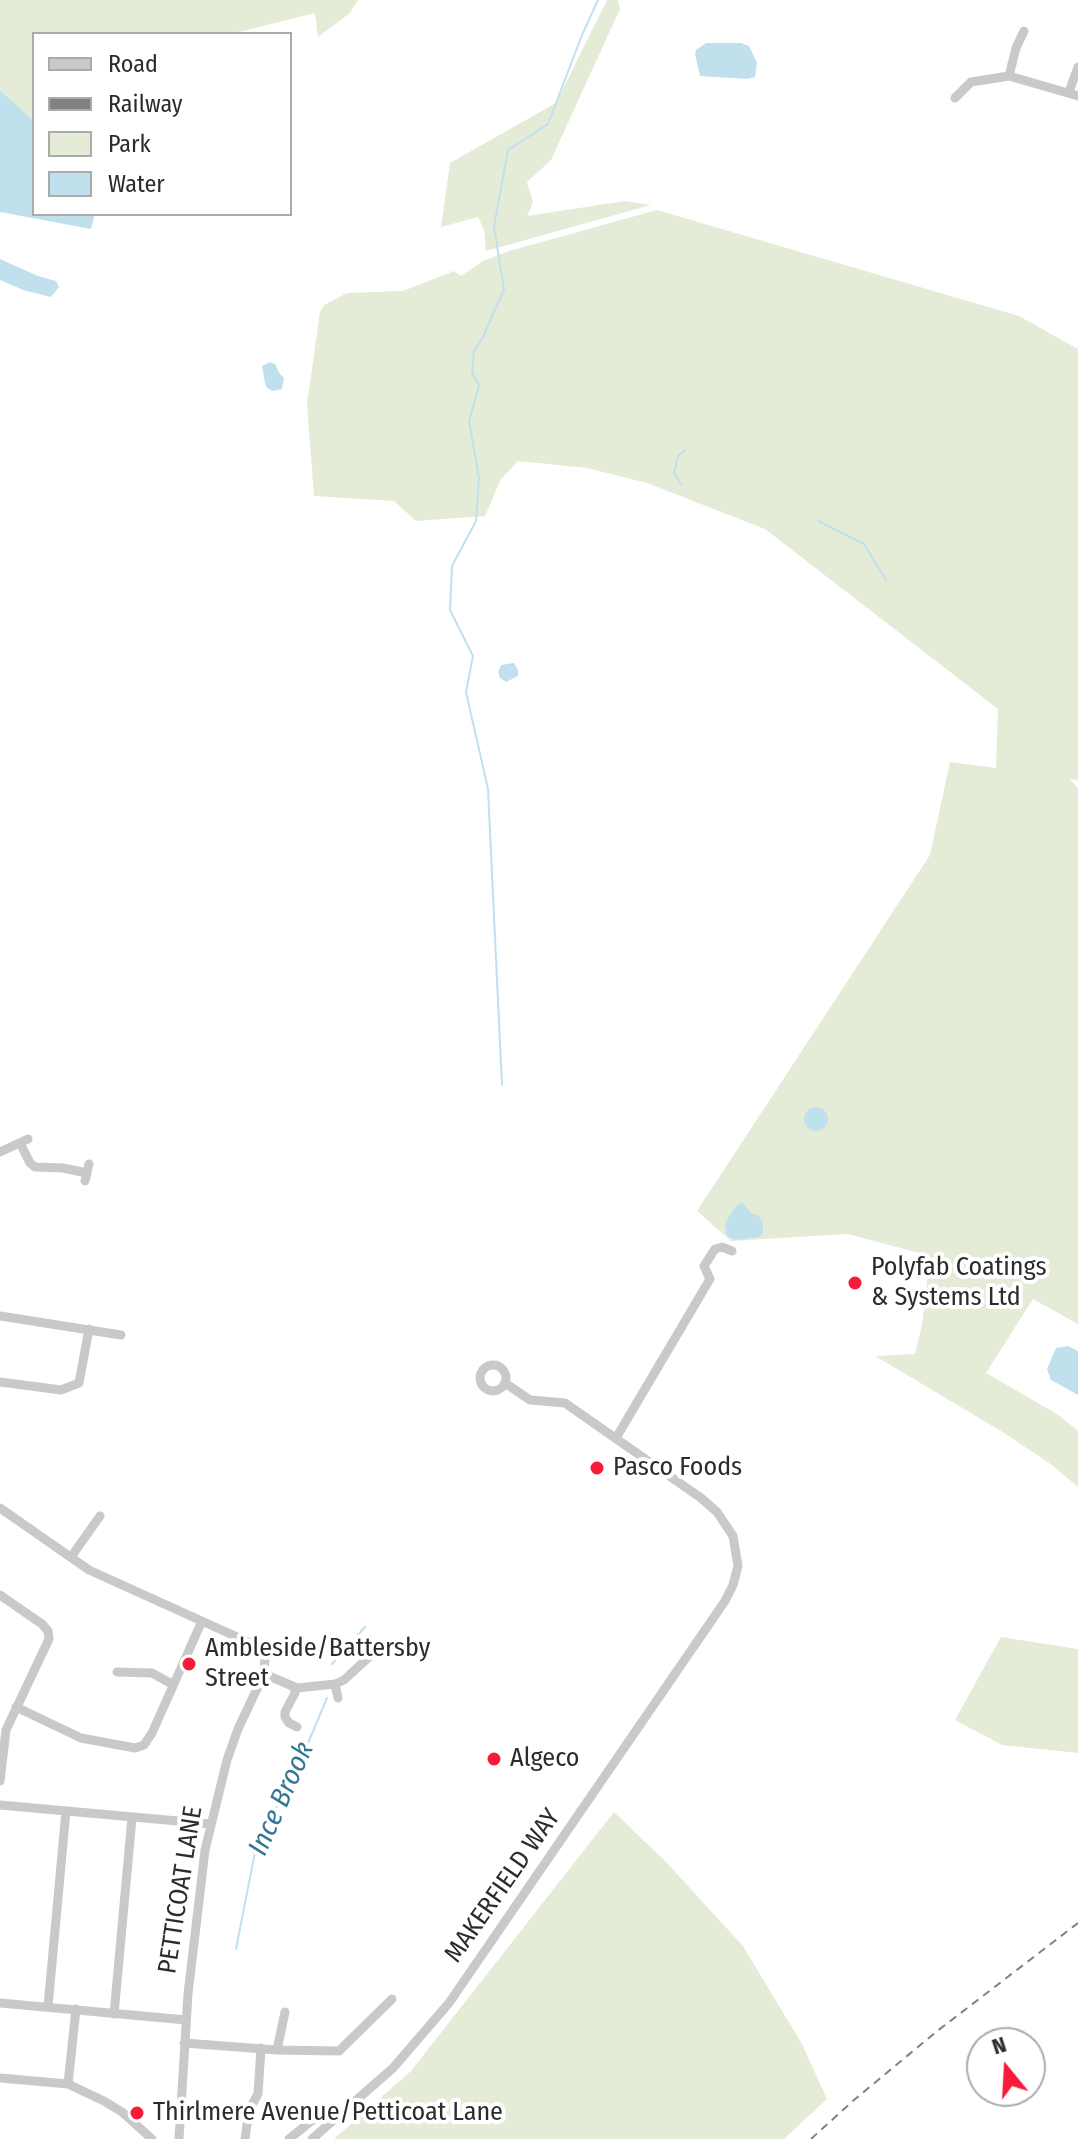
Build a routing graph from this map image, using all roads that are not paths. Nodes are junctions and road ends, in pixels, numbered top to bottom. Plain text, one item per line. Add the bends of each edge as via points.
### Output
1 (1024, 31) dead end
2 (1078, 67) edge
3 (1009, 76) junction
4 (1074, 94) edge
5 (955, 98) dead end
6 (0, 1152) edge
7 (87, 1173) dead end
8 (732, 1251) dead end
9 (0, 1316) edge
10 (89, 1329) junction
11 (121, 1335) dead end
12 (0, 1382) edge
13 (505, 1383) dead end
14 (616, 1438) junction
15 (0, 1508) edge
16 (100, 1516) dead end
17 (71, 1557) junction
18 (0, 1595) edge
19 (202, 1621) junction
20 (382, 1645) dead end
21 (117, 1672) dead end
22 (264, 1674) junction
23 (172, 1684) junction
24 (335, 1684) junction
25 (294, 1687) junction
26 (338, 1698) dead end
27 (16, 1707) junction
28 (297, 1727) dead end
29 (2, 1738) edge
30 (0, 1781) edge
31 (0, 1805) edge
32 (66, 1811) junction
33 (132, 1818) junction
34 (211, 1824) junction
35 (392, 1999) dead end
36 (0, 2003) edge
37 (48, 2006) junction
38 (76, 2009) junction
39 (285, 2012) dead end
40 (114, 2014) junction
41 (186, 2020) junction
42 (184, 2043) junction
43 (261, 2048) junction
44 (277, 2050) junction
45 (0, 2078) edge
46 (68, 2084) junction
47 (325, 2110) dead end
48 (152, 2139) edge
49 (179, 2139) edge
50 (245, 2139) edge
51 (289, 2139) edge
52 (312, 2139) edge

1 - 3 street
2 - 4 street
3 - 4 street
3 - 5 street via 971,82
6 - 7 street via 24,1141 35,1167
8 - 14 street via 715,1249 704,1266 710,1279
9 - 10 street
10 - 11 street
10 - 12 street via 79,1383 61,1390
13 - 14 street via 530,1400 565,1403
14 - 52 street, MAKERFIELD WAY via 717,1512 736,1547 733,1585 449,2003 375,2085
15 - 17 street
16 - 17 street
17 - 19 street
18 - 27 street via 49,1634
19 - 22 street, PETTICOAT LANE via 257,1646 265,1656
19 - 23 street
20 - 24 street
21 - 23 street via 152,1673
22 - 25 street
22 - 34 street, PETTICOAT LANE via 227,1760
23 - 27 street via 152,1733 135,1748 81,1738
24 - 25 street
24 - 26 street
25 - 28 street via 285,1717
27 - 29 street
29 - 30 street
31 - 32 street
32 - 33 street
32 - 37 street
33 - 34 street
33 - 40 street
34 - 41 street, PETTICOAT LANE
35 - 44 street via 339,2051
36 - 37 street
37 - 38 street
38 - 40 street
38 - 46 street
39 - 44 street
40 - 41 street
41 - 42 street, PETTICOAT LANE
42 - 43 street
42 - 49 street, PETTICOAT LANE
43 - 44 street
43 - 50 street via 258,2094 249,2110
45 - 46 street
46 - 48 street via 122,2112
47 - 51 street

